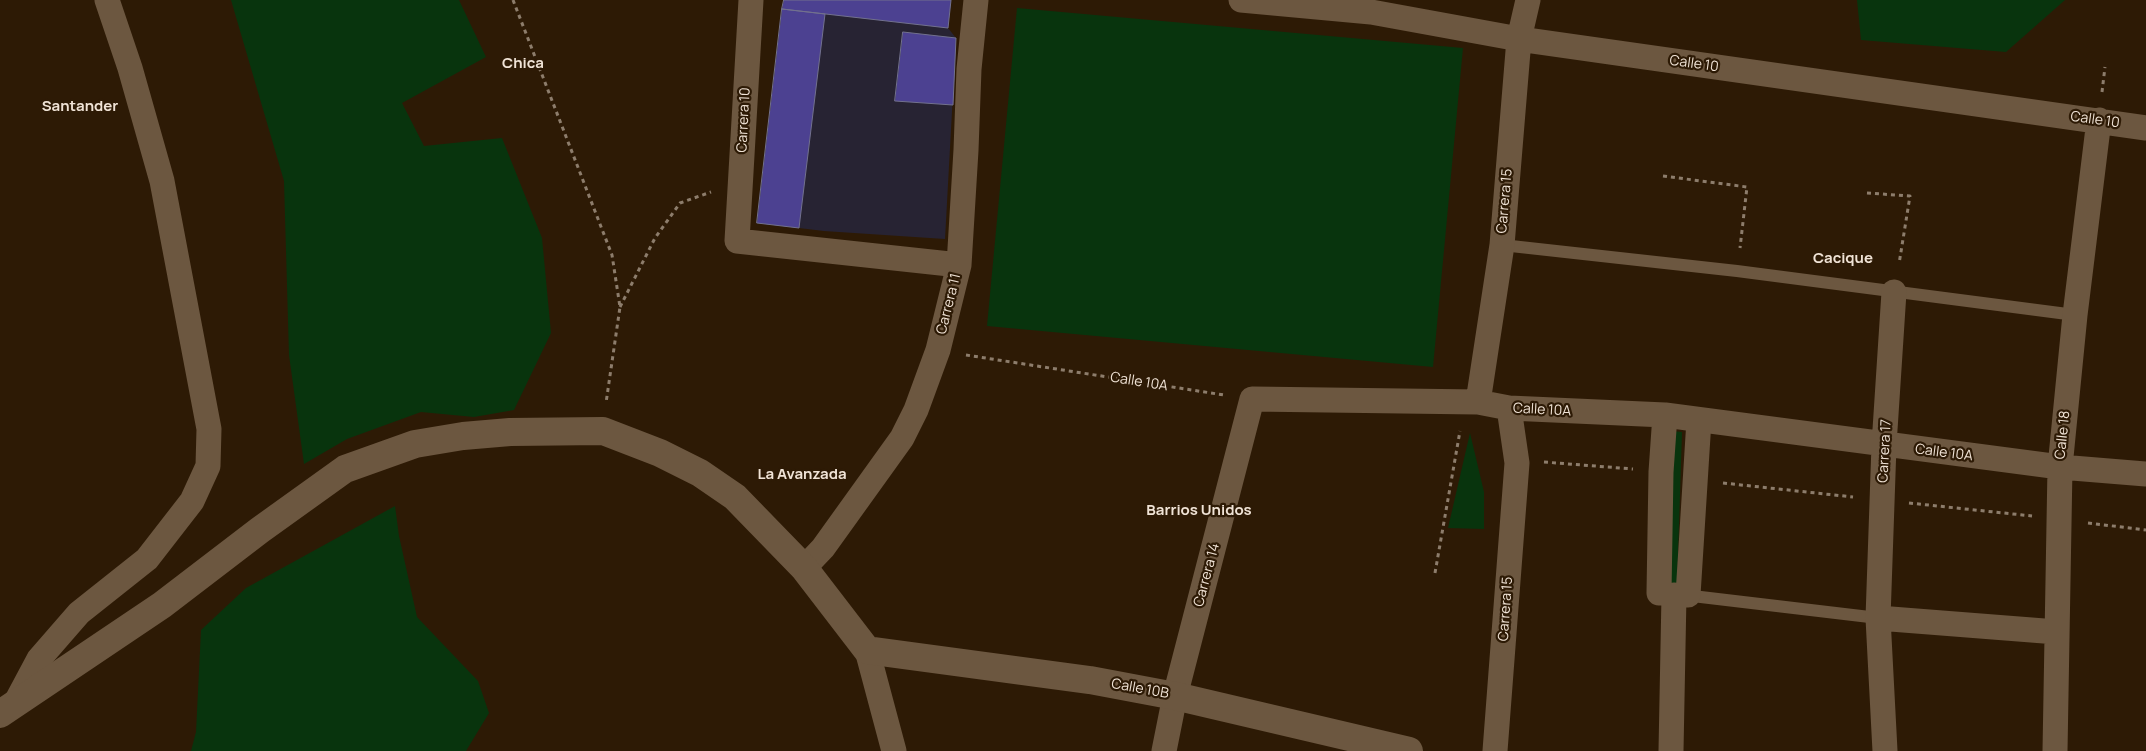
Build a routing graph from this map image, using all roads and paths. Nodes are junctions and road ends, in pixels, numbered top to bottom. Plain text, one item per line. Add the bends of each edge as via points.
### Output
1 (106, 0) edge
2 (512, 0) edge
3 (751, 0) edge
4 (976, 0) edge
5 (1241, 0) edge
6 (1528, 0) edge
7 (1371, 6) edge
8 (1519, 39) junction
9 (2099, 120) junction
10 (2146, 128) edge
11 (1663, 176) dead end
12 (740, 183) junction
13 (1866, 192) dead end
14 (1502, 245) junction
15 (959, 265) junction
16 (1736, 271) junction
17 (1894, 292) junction
18 (620, 307) junction
19 (2075, 315) junction
20 (938, 350) junction
21 (1252, 399) junction
22 (1478, 402) junction
23 (1509, 408) junction
24 (1665, 415) junction
25 (1699, 420) junction
26 (603, 431) junction
27 (1884, 445) junction
28 (1547, 462) dead end
29 (2060, 467) junction
30 (1661, 472) junction
31 (2146, 474) edge
32 (1695, 480) junction
33 (1882, 500) junction
34 (2060, 520) junction
35 (2146, 530) edge
36 (804, 568) junction
37 (1435, 573) dead end
38 (1674, 594) junction
39 (1878, 618) junction
40 (2057, 632) junction
41 (866, 650) junction
42 (1175, 696) junction
43 (8, 709) edge
44 (894, 751) edge
45 (1164, 751) edge
46 (1409, 751) edge
47 (1495, 751) edge
48 (1671, 751) edge
49 (1885, 751) edge
50 (2055, 751) edge

1 - 43 street via 130,68 162,181 209,429 208,466 192,501 147,559 74,620 40,658
2 - 18 path via 612,255
3 - 12 street, Carrera 10
4 - 15 street, Carrera 11 via 969,69
5 - 7 street, Calle 10
6 - 8 street, Carrera 15
7 - 8 street, Calle 10
8 - 9 street, Calle 10
8 - 14 street, Carrera 15
9 - 10 street, Calle 10
9 - 19 street, Calle 18
11 - 16 path via 1748,187
12 - 15 street, Carrera 10 via 737,241
12 - 18 path via 680,203 655,238
13 - 17 path via 1910,196
14 - 16 lane
14 - 22 street, Carrera 15
15 - 20 street, Carrera 11
16 - 17 lane
17 - 19 lane
17 - 27 street, Carrera 17
18 - 26 path
19 - 29 street, Calle 18
20 - 21 path, Calle 10A
20 - 36 street, Carrera 11 via 902,438 823,548
21 - 22 street, Calle 10A
21 - 42 street, Carrera 14
22 - 23 street, Calle 10A
22 - 37 path via 1462,418
23 - 24 street, Calle 10A
23 - 47 street, Carrera 15 via 1517,463
24 - 25 street, Calle 10A
24 - 30 street
25 - 27 street, Calle 10A
25 - 32 street
26 - 36 main road via 700,473 735,497
26 - 43 main road via 463,436 415,444 345,469 162,605
27 - 29 street, Calle 10A
27 - 33 street, Carrera 17
28 - 30 path
29 - 31 street, Calle 10A
29 - 34 street, Calle 18
30 - 38 street
32 - 33 path
32 - 38 street
33 - 34 path
33 - 39 street, Carrera 17
34 - 35 path
34 - 40 street, Calle 18
36 - 41 main road
38 - 39 lane
38 - 48 street
39 - 40 street
39 - 49 street, Carrera 17
40 - 50 street, Calle 18
41 - 42 main road, Calle 10B via 1090,680
41 - 44 street
42 - 45 street, Carrera 14
42 - 46 main road, Calle 10B

